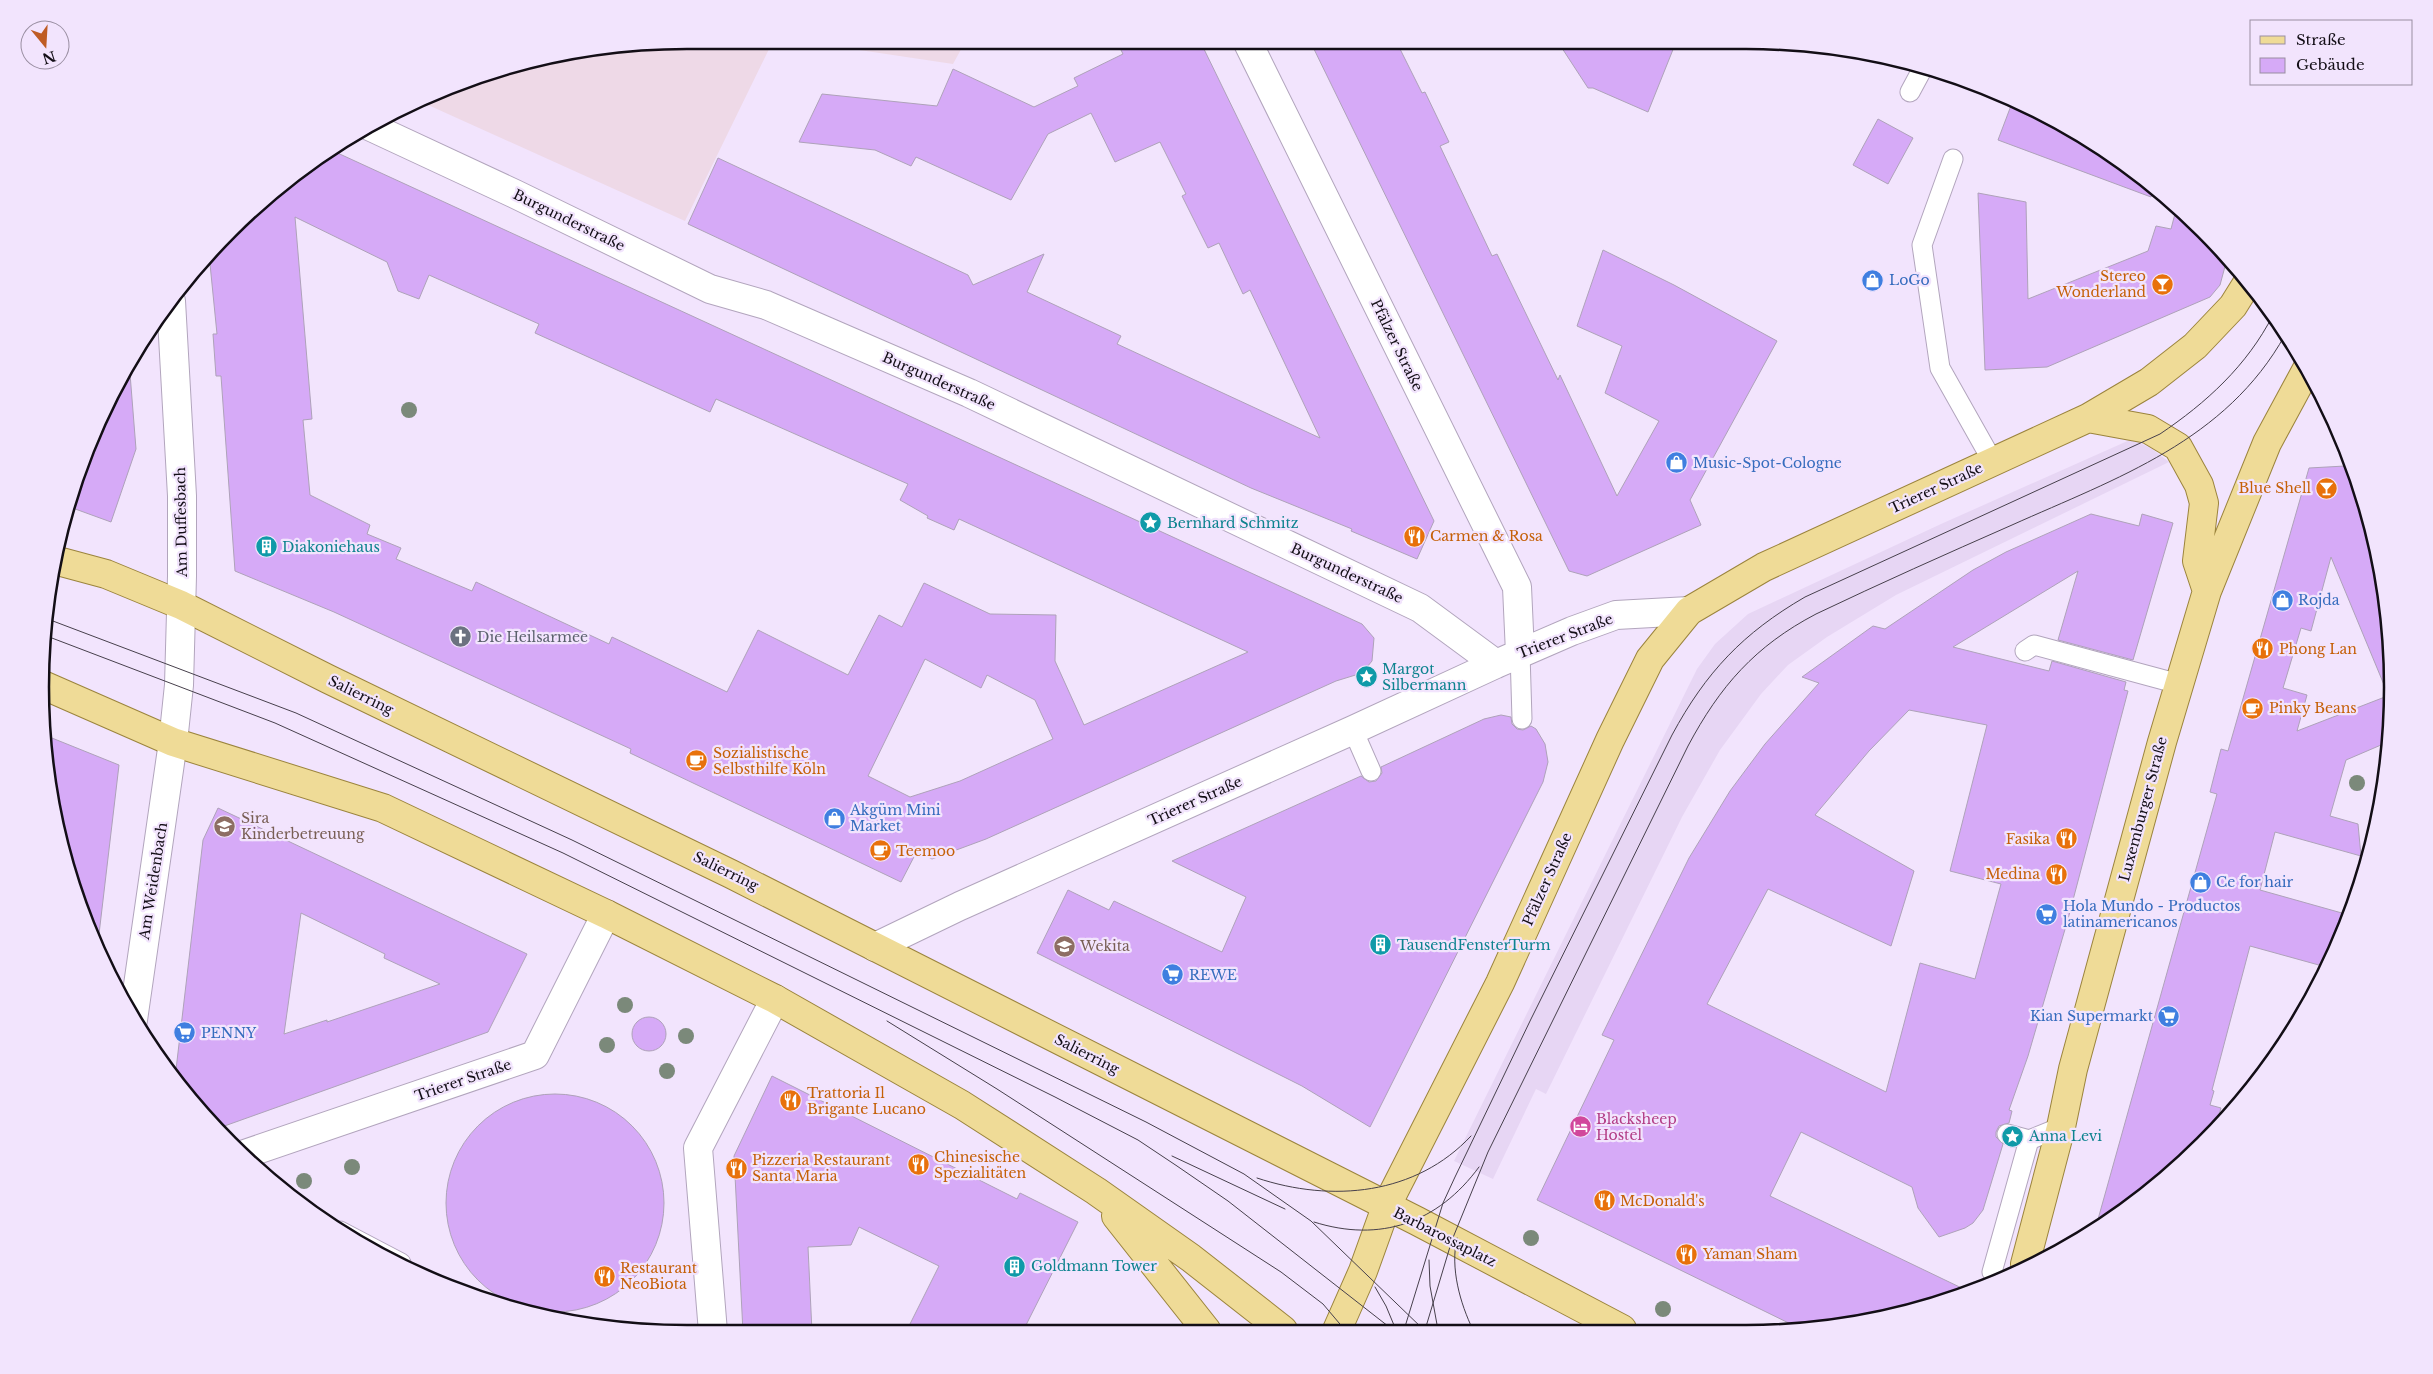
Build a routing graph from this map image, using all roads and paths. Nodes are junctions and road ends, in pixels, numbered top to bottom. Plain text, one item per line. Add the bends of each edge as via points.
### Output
1 (1251, 49) edge
2 (1920, 73) edge
3 (1910, 92) dead end
4 (377, 130) edge
5 (1953, 159) dead end
6 (2244, 288) edge
7 (172, 311) edge
8 (2303, 377) edge
9 (2088, 418) junction
10 (1993, 462) junction
11 (61, 562) edge
12 (2207, 591) junction
13 (181, 605) junction
14 (1689, 611) junction
15 (2025, 651) dead end
16 (1508, 658) junction
17 (2179, 684) junction
18 (49, 688) edge
19 (1522, 719) dead end
20 (1354, 730) junction
21 (174, 742) junction
22 (1371, 771) dead end
23 (606, 914) junction
24 (875, 947) junction
25 (775, 999) junction
26 (135, 1007) edge
27 (2061, 1127) junction
28 (2007, 1134) dead end
29 (2029, 1140) junction
30 (251, 1152) edge
31 (1096, 1191) junction
32 (1386, 1207) junction
33 (2027, 1259) edge
34 (1994, 1275) edge
35 (712, 1325) edge
36 (1201, 1325) edge
37 (1277, 1325) edge
38 (1339, 1325) edge
39 (1614, 1325) edge

1 - 16 street, Pfälzer Straße via 1517,587
2 - 3 lane
4 - 16 street, Burgunderstraße via 710,289 766,305 969,394 1420,608
5 - 10 lane via 1922,245 1940,368
6 - 9 main road, Trierer Straße via 2233,306 2195,346 2149,382
7 - 13 street, Am Duffesbach via 182,496
8 - 12 main road, Luxemburger Straße via 2267,443
9 - 10 main road, Trierer Straße
9 - 12 main road via 2148,429 2178,447 2199,485 2204,504 2197,561
10 - 14 main road, Trierer Straße via 1764,567
11 - 13 main road, Salierring via 106,574
12 - 17 main road, Luxemburger Straße
13 - 21 street, Am Duffesbach
13 - 24 main road, Salierring
14 - 16 street, Trierer Straße via 1616,615
14 - 32 main road, Pfälzer Straße via 1650,659 1500,983
15 - 17 lane via 2034,645
16 - 19 lane
16 - 20 street, Trierer Straße
17 - 27 main road, Luxemburger Straße via 2072,1070
18 - 21 main road
20 - 22 lane
20 - 24 street, Trierer Straße
21 - 23 main road via 383,808
21 - 26 street, Am Weidenbach
23 - 25 main road
23 - 30 street, Trierer Straße via 535,1055
24 - 32 main road, Salierring
25 - 31 main road via 962,1105
25 - 35 street via 698,1148
27 - 29 lane
27 - 33 main road, Luxemburger Straße
28 - 29 lane
29 - 34 lane via 1992,1272
31 - 36 main road
31 - 37 main road via 1191,1258
32 - 38 main road, Barbarossaplatz
32 - 39 main road, Barbarossaplatz

